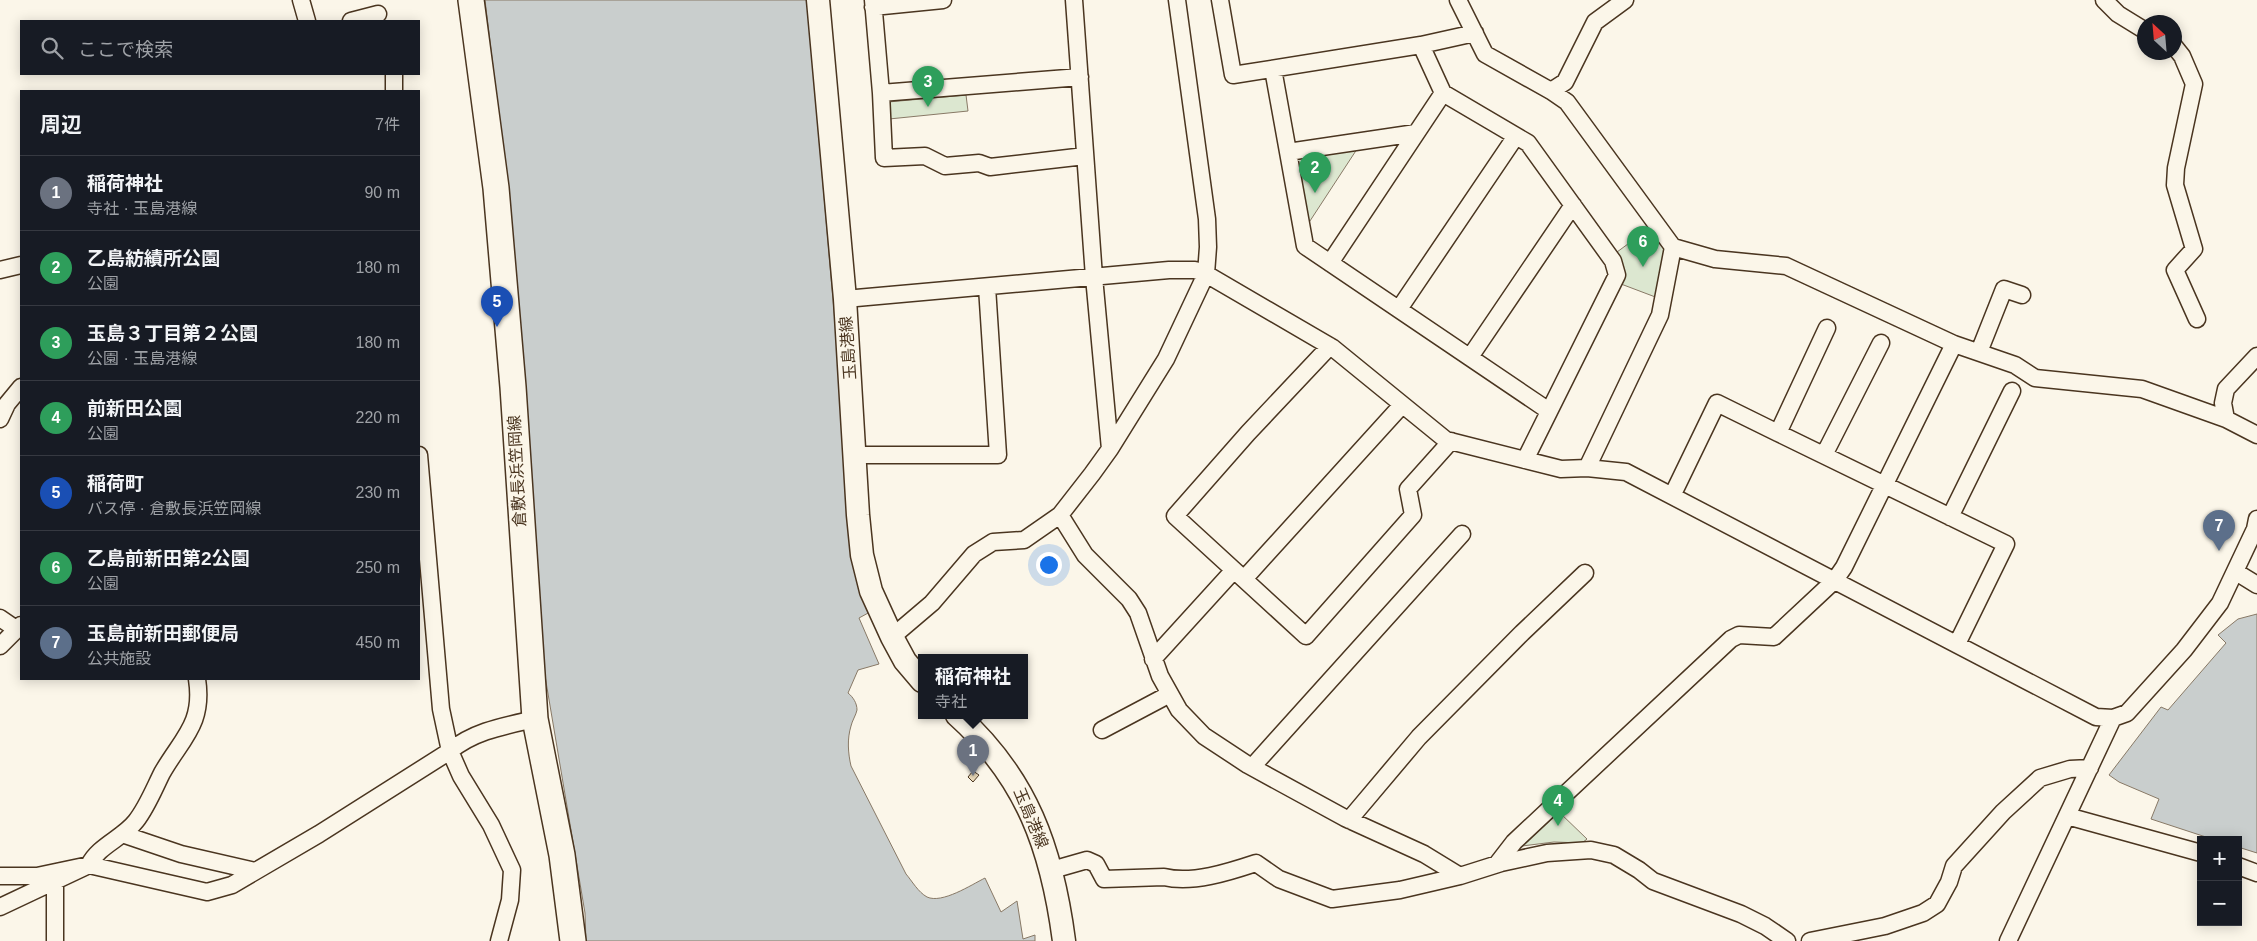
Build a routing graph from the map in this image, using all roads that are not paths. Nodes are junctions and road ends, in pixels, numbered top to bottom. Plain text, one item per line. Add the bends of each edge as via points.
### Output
1 (301, 0) edge
2 (471, 0) edge
3 (818, 0) edge
4 (943, 0) edge
5 (1074, 0) edge
6 (1177, 0) edge
7 (1220, 0) edge
8 (1458, 0) edge
9 (1625, 0) edge
10 (2104, 0) edge
11 (873, 4) edge
12 (378, 12) edge
13 (307, 20) edge
14 (354, 20) edge
15 (2137, 26) edge
16 (1475, 33) junction
17 (1421, 45) junction
18 (2182, 56) edge
19 (1273, 69) junction
20 (394, 75) edge
21 (1080, 77) junction
22 (394, 90) edge
23 (1551, 90) junction
24 (882, 93) junction
25 (1443, 94) junction
26 (1416, 133) junction
27 (1516, 136) junction
28 (1288, 152) junction
29 (1085, 156) junction
30 (1574, 205) junction
31 (1673, 247) junction
32 (1330, 263) junction
33 (20, 265) edge
34 (0, 270) edge
35 (1206, 274) junction
36 (1094, 277) junction
37 (987, 287) junction
38 (2022, 296) dead end
39 (845, 299) junction
40 (1399, 309) junction
41 (2197, 318) dead end
42 (1827, 328) dead end
43 (1881, 343) dead end
44 (1954, 344) junction
45 (1330, 346) junction
46 (1979, 352) junction
47 (2257, 356) edge
48 (1470, 357) junction
49 (20, 388) edge
50 (2012, 391) dead end
51 (1402, 404) junction
52 (1549, 410) junction
53 (0, 419) edge
54 (2226, 419) junction
55 (1778, 433) junction
56 (2257, 436) edge
57 (1451, 441) junction
58 (1110, 449) junction
59 (1824, 455) junction
60 (854, 456) junction
61 (1525, 460) junction
62 (1587, 468) junction
63 (1885, 485) junction
64 (420, 489) edge
65 (1672, 496) junction
66 (1060, 515) junction
67 (1950, 517) junction
68 (2257, 519) edge
69 (421, 523) edge
70 (1462, 534) dead end
71 (2236, 572) junction
72 (1585, 573) dead end
73 (1239, 575) junction
74 (1835, 580) junction
75 (2257, 585) edge
76 (0, 618) edge
77 (19, 627) edge
78 (892, 637) junction
79 (1957, 644) junction
80 (0, 646) edge
81 (1153, 659) junction
82 (918, 676) edge
83 (197, 680) edge
84 (1170, 694) junction
85 (2113, 718) junction
86 (535, 719) junction
87 (961, 719) edge
88 (1102, 730) dead end
89 (450, 751) junction
90 (1252, 767) junction
91 (2090, 768) junction
92 (2067, 816) junction
93 (1349, 820) junction
94 (122, 834) junction
95 (2197, 852) edge
96 (1497, 864) junction
97 (89, 865) junction
98 (2242, 867) edge
99 (1052, 870) junction
100 (255, 871) junction
101 (2257, 873) edge
102 (0, 876) edge
103 (1460, 876) junction
104 (55, 882) junction
105 (0, 907) edge
106 (55, 941) edge
107 (499, 941) edge
108 (573, 941) edge
109 (1064, 941) edge
110 (1788, 941) edge
111 (1810, 941) edge
112 (2008, 941) edge

1 - 13 street
2 - 86 main road, 倉敷長浜笠岡線 via 496,188
3 - 39 main road, 玉島港線
4 - 11 street
5 - 21 street
6 - 35 street via 1207,219
7 - 19 street via 1233,75
8 - 16 street
9 - 23 street via 1595,22 1565,82
10 - 15 street
11 - 24 street
12 - 14 street
16 - 17 street
16 - 23 street via 1485,54
17 - 19 street
17 - 25 street
18 - 41 street via 2194,84 2175,185 2194,249 2175,270
19 - 28 street
20 - 22 street
21 - 24 street
21 - 29 street
23 - 31 street via 1567,102
24 - 29 street via 884,158 925,156 944,166 979,163 990,167
25 - 26 street
25 - 27 street
26 - 28 street
26 - 32 street
27 - 30 street via 1528,143
27 - 40 street
28 - 32 street via 1305,246
29 - 36 street
30 - 48 street
30 - 52 street via 1613,261 1617,275
31 - 44 street via 1715,259 1786,266
31 - 62 street via 1660,315
32 - 40 street
33 - 34 street
35 - 36 street via 1195,270 1169,270
35 - 45 street
35 - 58 street via 1166,359
36 - 37 street
36 - 58 street
37 - 39 street
37 - 60 street via 998,455
38 - 46 street via 2004,289
39 - 60 main road, 玉島港線
40 - 48 street
42 - 55 street
43 - 59 street
44 - 46 street
44 - 63 street
45 - 51 street
45 - 73 street via 1176,516
46 - 54 street via 2015,365 2035,378 2142,389
47 - 54 street via 2226,389 2222,403
48 - 52 street
49 - 53 street
50 - 67 street
51 - 57 street
51 - 73 street
52 - 61 street
54 - 56 street
55 - 59 street
55 - 65 street via 1717,403
57 - 61 street
57 - 73 street via 1408,489 1412,515 1306,636
58 - 66 street
59 - 63 street
60 - 78 main road, 玉島港線 via 862,555 871,591
61 - 62 street via 1561,469
62 - 65 street via 1626,472
63 - 67 street
63 - 74 street
64 - 69 street
65 - 74 street
66 - 78 street via 1024,540 993,542 974,554 932,603
66 - 81 street via 1085,555 1129,599 1138,613
67 - 79 street via 2006,544
68 - 71 street
69 - 89 street via 441,709
70 - 90 street
71 - 75 street
71 - 85 street via 2220,603 2184,650 2127,713
72 - 93 street via 1419,737
73 - 81 street
74 - 79 street
74 - 96 street via 1774,637 1739,635 1731,639 1514,842
76 - 77 street
77 - 80 street
78 - 82 main road, 玉島港線
79 - 85 street via 2096,717
81 - 84 street
83 - 94 street via 198,707 188,736 164,770 136,821
84 - 88 street
84 - 90 street via 1179,710 1204,736
85 - 91 street
86 - 89 street via 476,734
86 - 108 main road, 倉敷長浜笠岡線 via 562,855
87 - 99 main road, 玉島港線 via 993,750 1014,778
89 - 100 street
89 - 107 street via 512,870 510,900
90 - 93 street
91 - 92 street
91 - 111 street via 2040,778 2003,812 1954,866 1937,904 1923,913 1885,926
92 - 95 street
92 - 112 street
93 - 103 street via 1424,854
94 - 97 street via 93,857
94 - 100 street via 181,854
96 - 103 street
96 - 110 street via 1568,851 1591,850 1614,856 1653,880 1741,914
97 - 100 street via 207,892 232,886
97 - 102 street via 37,876
97 - 104 street
98 - 101 street
99 - 103 street via 1087,860 1096,864 1104,879 1171,878 1211,876 1256,863 1279,879 1332,899 1400,890
99 - 109 main road, 玉島港線
104 - 105 street
104 - 106 street

